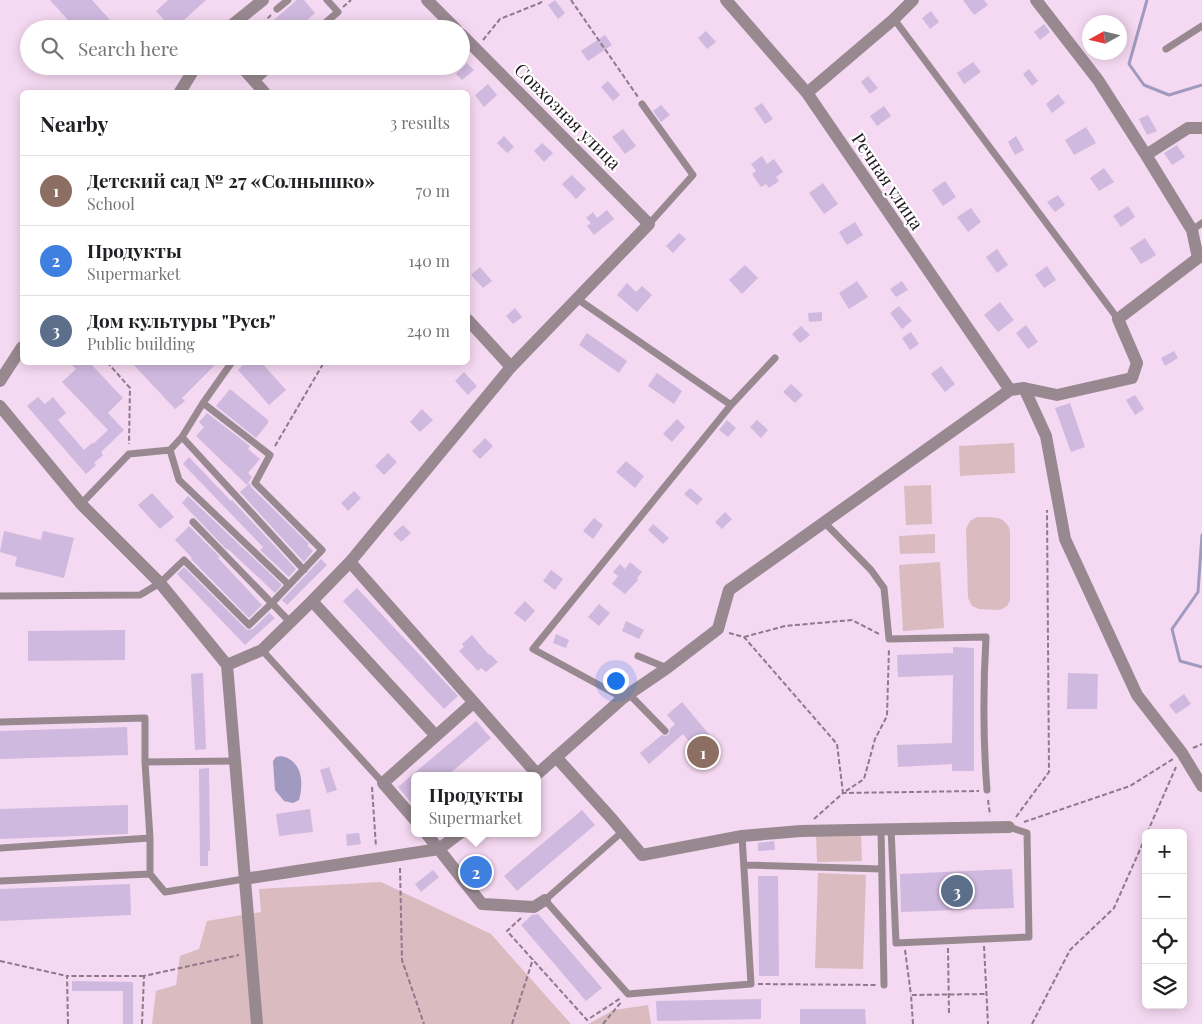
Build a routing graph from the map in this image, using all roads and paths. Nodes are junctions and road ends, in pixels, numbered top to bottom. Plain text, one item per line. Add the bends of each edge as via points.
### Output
1 (263, 0) edge
2 (288, 0) edge
3 (327, 0) edge
4 (427, 0) edge
5 (544, 0) edge
6 (571, 0) edge
7 (726, 0) edge
8 (913, 0) edge
9 (1039, 1) edge
10 (277, 9) joint
11 (894, 19) junction
12 (237, 20) edge
13 (266, 20) edge
14 (329, 20) edge
15 (447, 20) edge
16 (1202, 26) edge
17 (470, 43) edge
18 (475, 48) junction
19 (1166, 49) dead end
20 (187, 75) edge
21 (249, 75) edge
22 (263, 75) edge
23 (255, 82) junction
24 (181, 90) edge
25 (262, 90) edge
26 (807, 93) junction
27 (642, 104) joint
28 (1202, 128) edge
29 (1146, 155) junction
30 (649, 224) junction
31 (1197, 226) edge
32 (576, 298) junction
33 (1118, 319) junction
34 (470, 322) edge
35 (20, 350) edge
36 (776, 358) dead end
37 (109, 365) edge
38 (230, 365) edge
39 (322, 365) edge
40 (511, 367) junction
41 (0, 381) edge
42 (1024, 388) junction
43 (1010, 390) junction
44 (203, 403) junction
45 (731, 405) junction
46 (0, 406) edge
47 (182, 437) junction
48 (170, 450) junction
49 (129, 454) junction
50 (270, 455) junction
51 (81, 504) junction
52 (1047, 505) dead end
53 (193, 522) dead end
54 (824, 522) junction
55 (350, 562) junction
56 (304, 570) junction
57 (160, 583) junction
58 (289, 585) junction
59 (0, 596) edge
60 (312, 601) junction
61 (272, 603) junction
62 (290, 622) junction
63 (718, 629) junction
64 (744, 637) junction
65 (889, 640) junction
66 (262, 650) junction
67 (638, 656) dead end
68 (228, 664) junction
69 (667, 668) junction
70 (626, 696) junction
71 (473, 703) junction
72 (0, 722) edge
73 (665, 731) dead end
74 (436, 736) junction
75 (1182, 753) junction
76 (556, 757) junction
77 (234, 761) junction
78 (145, 762) junction
79 (370, 769) junction
80 (533, 772) edge
81 (539, 772) edge
82 (383, 783) junction
83 (1202, 786) edge
84 (987, 790) junction
85 (843, 793) junction
86 (990, 814) dead end
87 (411, 815) edge
88 (1009, 827) junction
89 (886, 828) junction
90 (1149, 829) edge
91 (801, 831) junction
92 (622, 832) junction
93 (742, 836) junction
94 (429, 837) edge
95 (455, 837) edge
96 (150, 838) junction
97 (1142, 845) edge
98 (0, 848) edge
99 (439, 849) junction
100 (400, 856) junction
101 (377, 859) junction
102 (745, 865) junction
103 (882, 869) junction
104 (150, 874) junction
105 (244, 879) junction
106 (0, 881) edge
107 (540, 904) junction
108 (984, 939) junction
109 (948, 941) junction
110 (903, 942) junction
111 (250, 953) junction
112 (533, 960) junction
113 (0, 961) edge
114 (67, 976) junction
115 (144, 976) junction
116 (751, 984) junction
117 (884, 985) joint
118 (628, 994) junction
119 (948, 994) junction
120 (986, 994) junction
121 (912, 995) junction
122 (949, 1014) dead end
123 (68, 1024) edge
124 (142, 1024) edge
125 (257, 1024) edge
126 (424, 1024) edge
127 (512, 1024) edge
128 (603, 1024) edge
129 (913, 1024) edge
130 (988, 1024) edge
131 (1032, 1024) edge

1 - 12 street
2 - 10 lane
3 - 14 lane via 338,12
4 - 15 street
5 - 18 path via 500,19
6 - 27 path
7 - 26 street, Речная улица
8 - 11 street
9 - 29 street via 1098,80
10 - 13 path
11 - 26 street
11 - 33 lane
16 - 19 lane
17 - 18 street, Совхозная улица
18 - 30 street, Совхозная улица
20 - 24 street
21 - 23 street
22 - 23 lane
23 - 25 street
26 - 43 street, Речная улица
27 - 30 lane via 693,175
28 - 29 street via 1188,128
29 - 31 street
30 - 32 street
31 - 33 street via 1198,258
32 - 40 street
32 - 45 lane
33 - 42 street via 1136,363 1132,378 1058,395
34 - 40 street
35 - 41 street
36 - 45 lane
37 - 49 path via 130,388
38 - 44 lane
39 - 50 path
40 - 55 street
42 - 43 street
42 - 75 street via 1046,436 1065,539 1138,695
43 - 54 street
44 - 47 lane
44 - 50 lane
45 - 70 lane via 532,649
46 - 51 street
47 - 48 lane
47 - 56 lane
48 - 49 lane
48 - 58 lane via 179,480
49 - 51 lane
50 - 56 lane via 255,483 322,550
51 - 57 street
52 - 88 path via 1049,772
53 - 61 lane
54 - 63 street via 729,590
54 - 65 lane via 872,570 884,588
55 - 60 street
55 - 71 street
56 - 58 lane
57 - 59 lane via 140,595
57 - 61 lane via 184,560 248,625
57 - 68 street
58 - 61 lane
60 - 62 street
60 - 74 street
61 - 62 lane
62 - 66 street
63 - 64 path
63 - 69 street
64 - 65 path via 785,626 852,620
64 - 85 path via 838,744
65 - 84 lane via 986,637 984,750
65 - 85 path via 887,716 864,779
66 - 68 street
66 - 79 lane
67 - 69 lane
68 - 77 street
69 - 70 street
70 - 73 lane
70 - 76 street
71 - 74 street
71 - 80 street
72 - 78 lane via 145,718
74 - 82 street
75 - 83 street
75 - 88 path via 1130,786
75 - 90 path
76 - 81 street
76 - 92 street
77 - 78 lane
77 - 105 street
78 - 96 lane
79 - 82 lane
79 - 101 path
82 - 87 street
84 - 85 path
84 - 86 path
85 - 91 path
88 - 89 street
88 - 108 lane via 1028,834 1029,937
89 - 91 street
89 - 103 lane
89 - 110 lane via 896,943
91 - 93 street
92 - 93 street via 642,855
92 - 107 lane
93 - 102 lane
94 - 99 street
95 - 99 street
96 - 98 lane
96 - 104 lane
97 - 131 path via 1114,908 1070,950
99 - 100 street
99 - 107 street via 482,904
100 - 101 street
100 - 126 path via 402,960
101 - 105 street
102 - 103 lane
102 - 116 lane
103 - 117 lane
104 - 105 lane via 165,892
104 - 106 lane
105 - 111 street
107 - 112 path via 507,931
107 - 118 lane
108 - 109 lane
108 - 120 path
109 - 110 lane
109 - 119 path
110 - 121 path
111 - 115 path
111 - 125 street
112 - 118 path via 587,1020
112 - 127 path
113 - 114 path
114 - 115 path
114 - 123 path
115 - 124 path
116 - 117 path
116 - 118 lane
118 - 128 path
119 - 120 path
119 - 121 path
119 - 122 path
120 - 130 path
121 - 129 path

